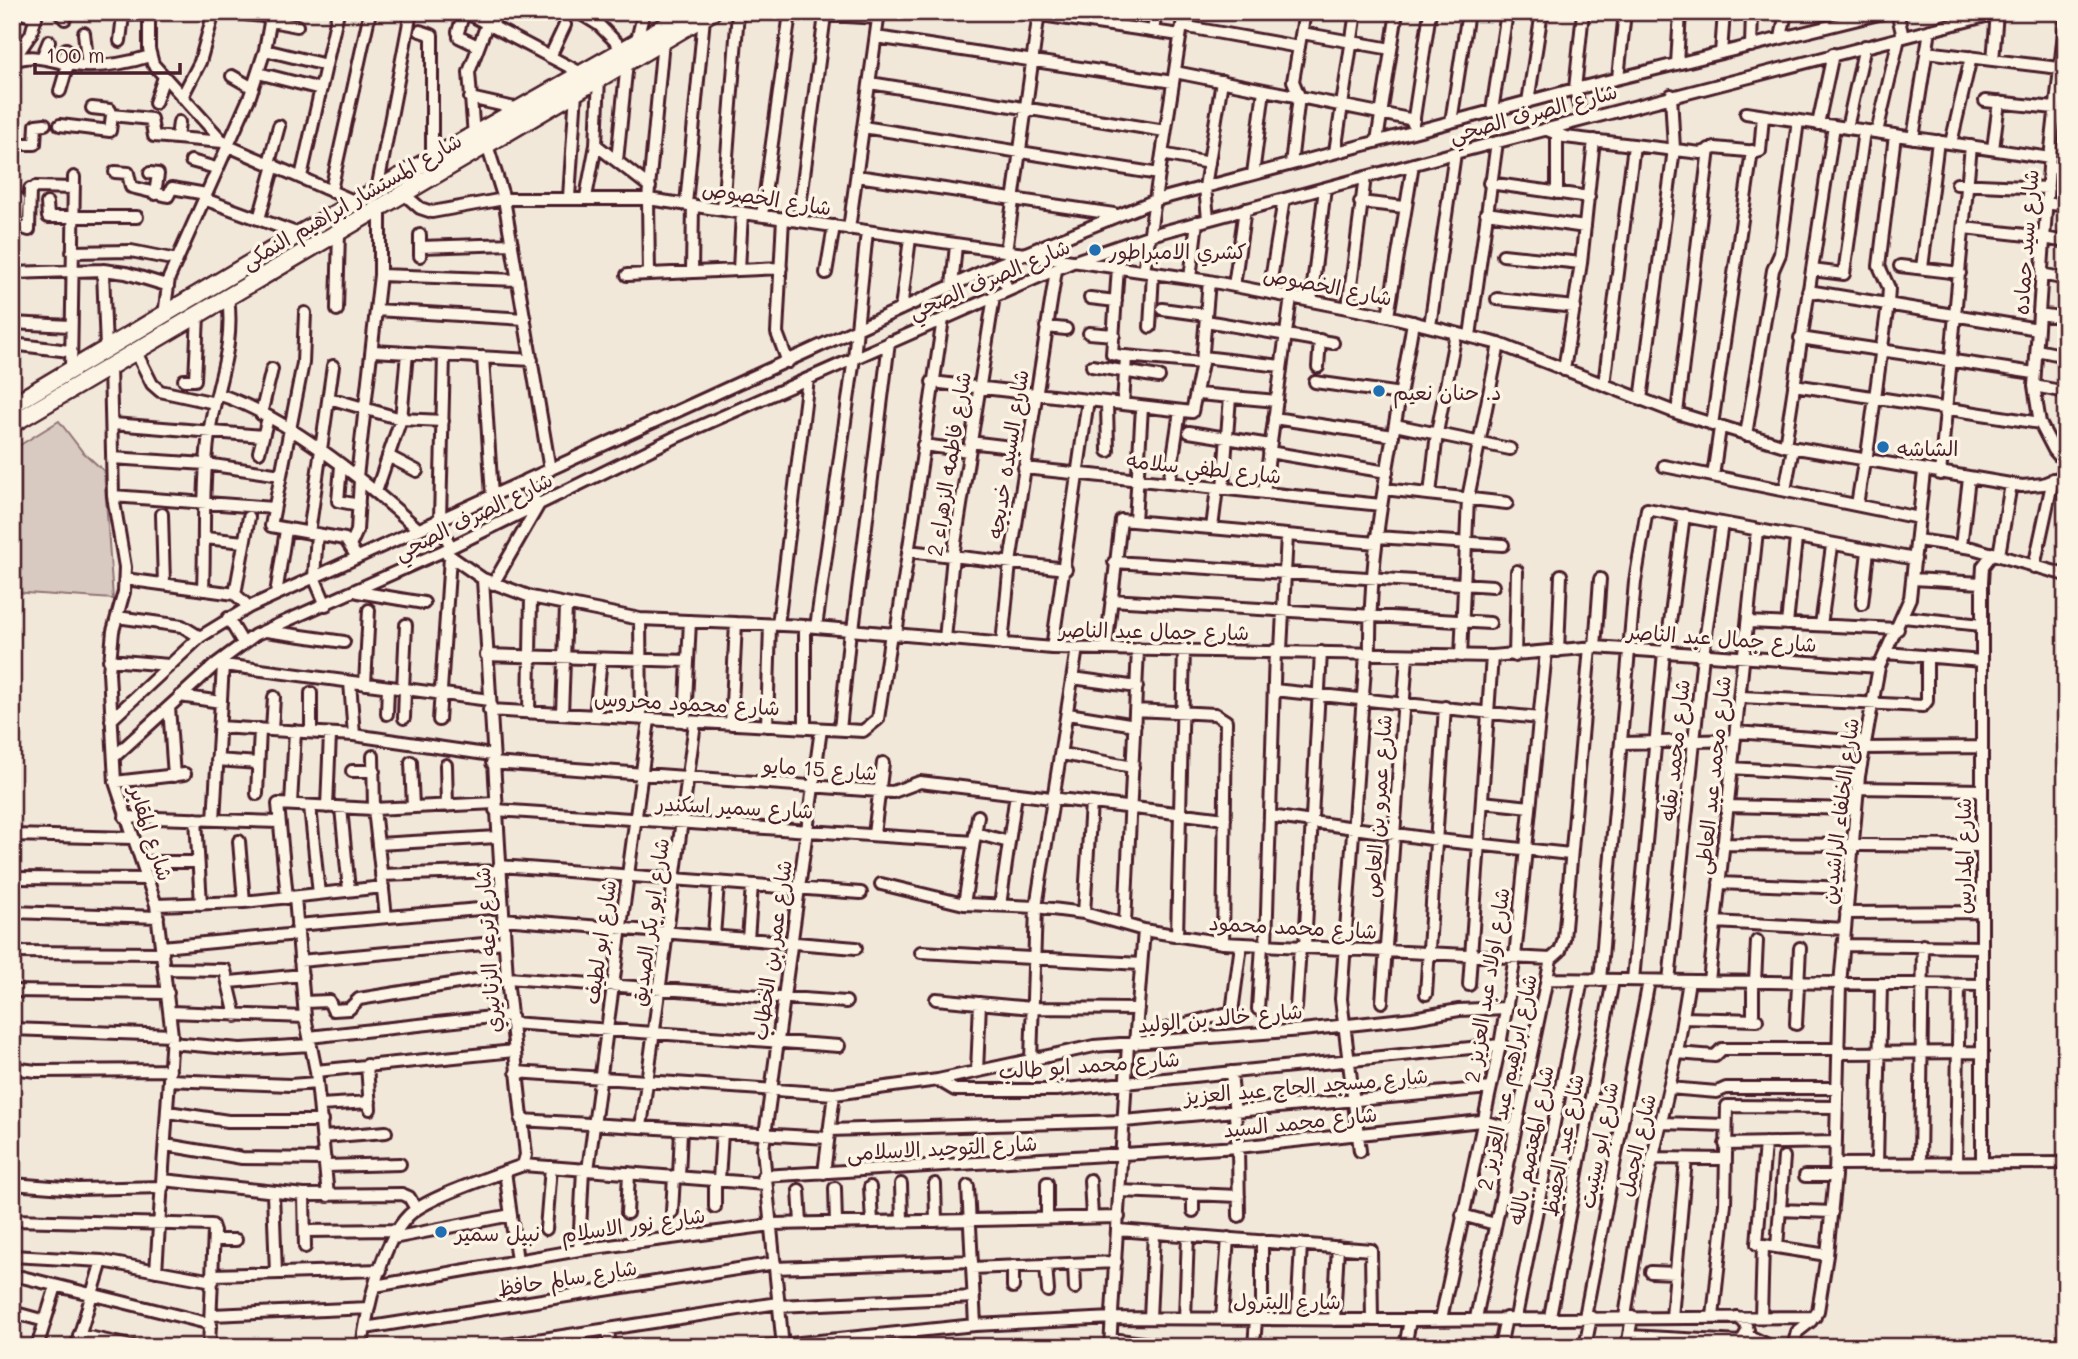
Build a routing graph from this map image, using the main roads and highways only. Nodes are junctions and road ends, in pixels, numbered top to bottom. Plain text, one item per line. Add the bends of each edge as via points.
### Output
1 (692, 15) edge
2 (629, 52) junction
3 (591, 76) junction
4 (525, 116) junction
5 (481, 140) junction
6 (379, 198) junction
7 (12, 405) edge
8 (12, 424) edge

1 - 2 main road, شارع المستشار ابراهيم النمكى
1 - 2 main road, شارع المستشار ابراهيم النمكى via 663,41
2 - 3 main road, شارع المستشار ابراهيم النمكى
3 - 4 main road, شارع المستشار ابراهيم النمكى
3 - 4 main road, شارع المستشار ابراهيم النمكى via 576,92
4 - 5 main road, شارع المستشار ابراهيم النمكى
5 - 6 main road, شارع المستشار ابراهيم النمكى via 432,159
5 - 6 main road, شارع المستشار ابراهيم النمكى via 403,193
6 - 7 main road, شارع المستشار ابراهيم النمكى via 356,202 299,234
6 - 8 main road, شارع المستشار ابراهيم النمكى via 340,231

